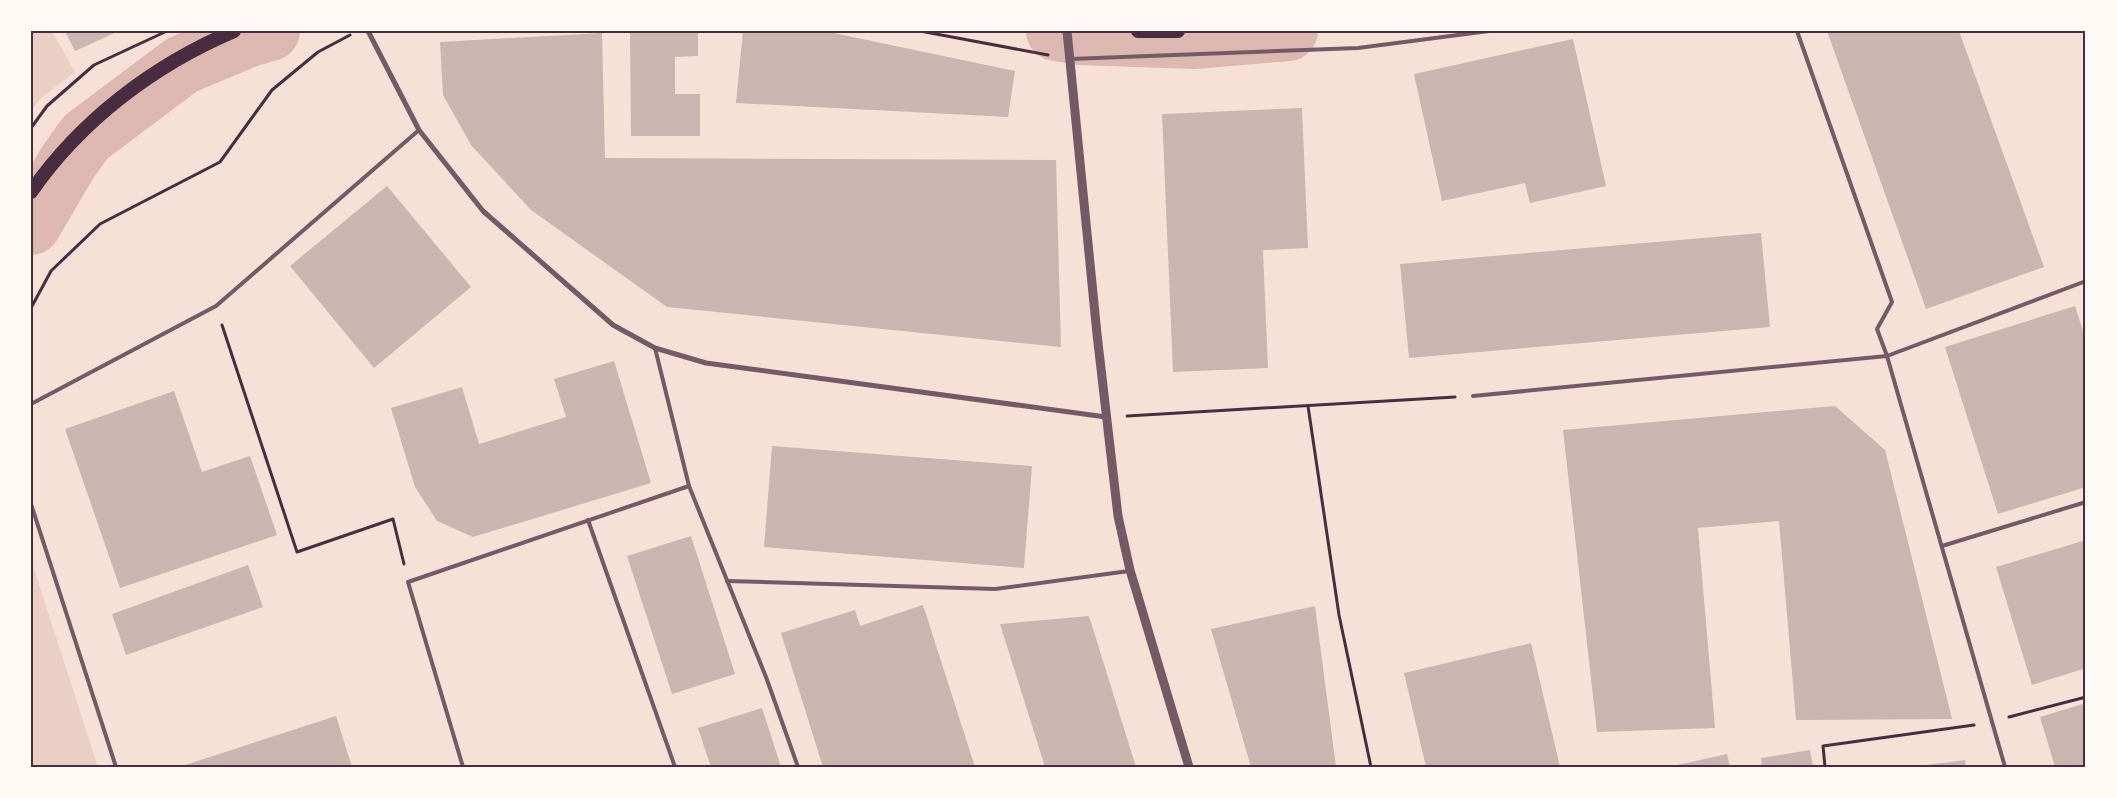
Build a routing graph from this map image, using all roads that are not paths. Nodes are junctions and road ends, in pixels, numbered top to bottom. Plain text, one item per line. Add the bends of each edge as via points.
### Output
1 (224, 31) edge
2 (234, 31) edge
3 (368, 31) edge
4 (1067, 31) edge
5 (1138, 31) edge
6 (1178, 31) edge
7 (1489, 31) edge
8 (1797, 31) edge
9 (1070, 59) junction
10 (419, 130) junction
11 (31, 186) edge
12 (31, 192) edge
13 (2086, 281) edge
14 (655, 348) junction
15 (1887, 356) junction
16 (1473, 396) road end
17 (31, 404) edge
18 (1106, 417) junction
19 (689, 486) junction
20 (2086, 502) edge
21 (31, 504) edge
22 (588, 520) junction
23 (1942, 546) junction
24 (1130, 570) junction
25 (727, 581) junction
26 (116, 767) edge
27 (463, 767) edge
28 (675, 767) edge
29 (798, 767) edge
30 (1189, 767) edge
31 (2005, 767) edge

1 - 11 highway via 180,54 106,106 66,144
2 - 12 highway via 180,57 116,102 71,144
3 - 10 street
4 - 9 street
5 - 6 highway
7 - 9 lane via 1358,48
8 - 15 lane via 1892,302 1878,329
9 - 18 street
10 - 14 street via 483,211 614,325
10 - 17 lane via 216,306
13 - 15 lane
14 - 18 street via 706,363
14 - 19 lane
15 - 16 lane
15 - 23 lane
18 - 24 street via 1118,516
19 - 22 lane
19 - 25 lane
20 - 23 lane
21 - 26 lane
22 - 27 lane via 408,582
22 - 28 lane
23 - 31 lane
24 - 25 lane via 995,589
24 - 30 street
25 - 29 lane

